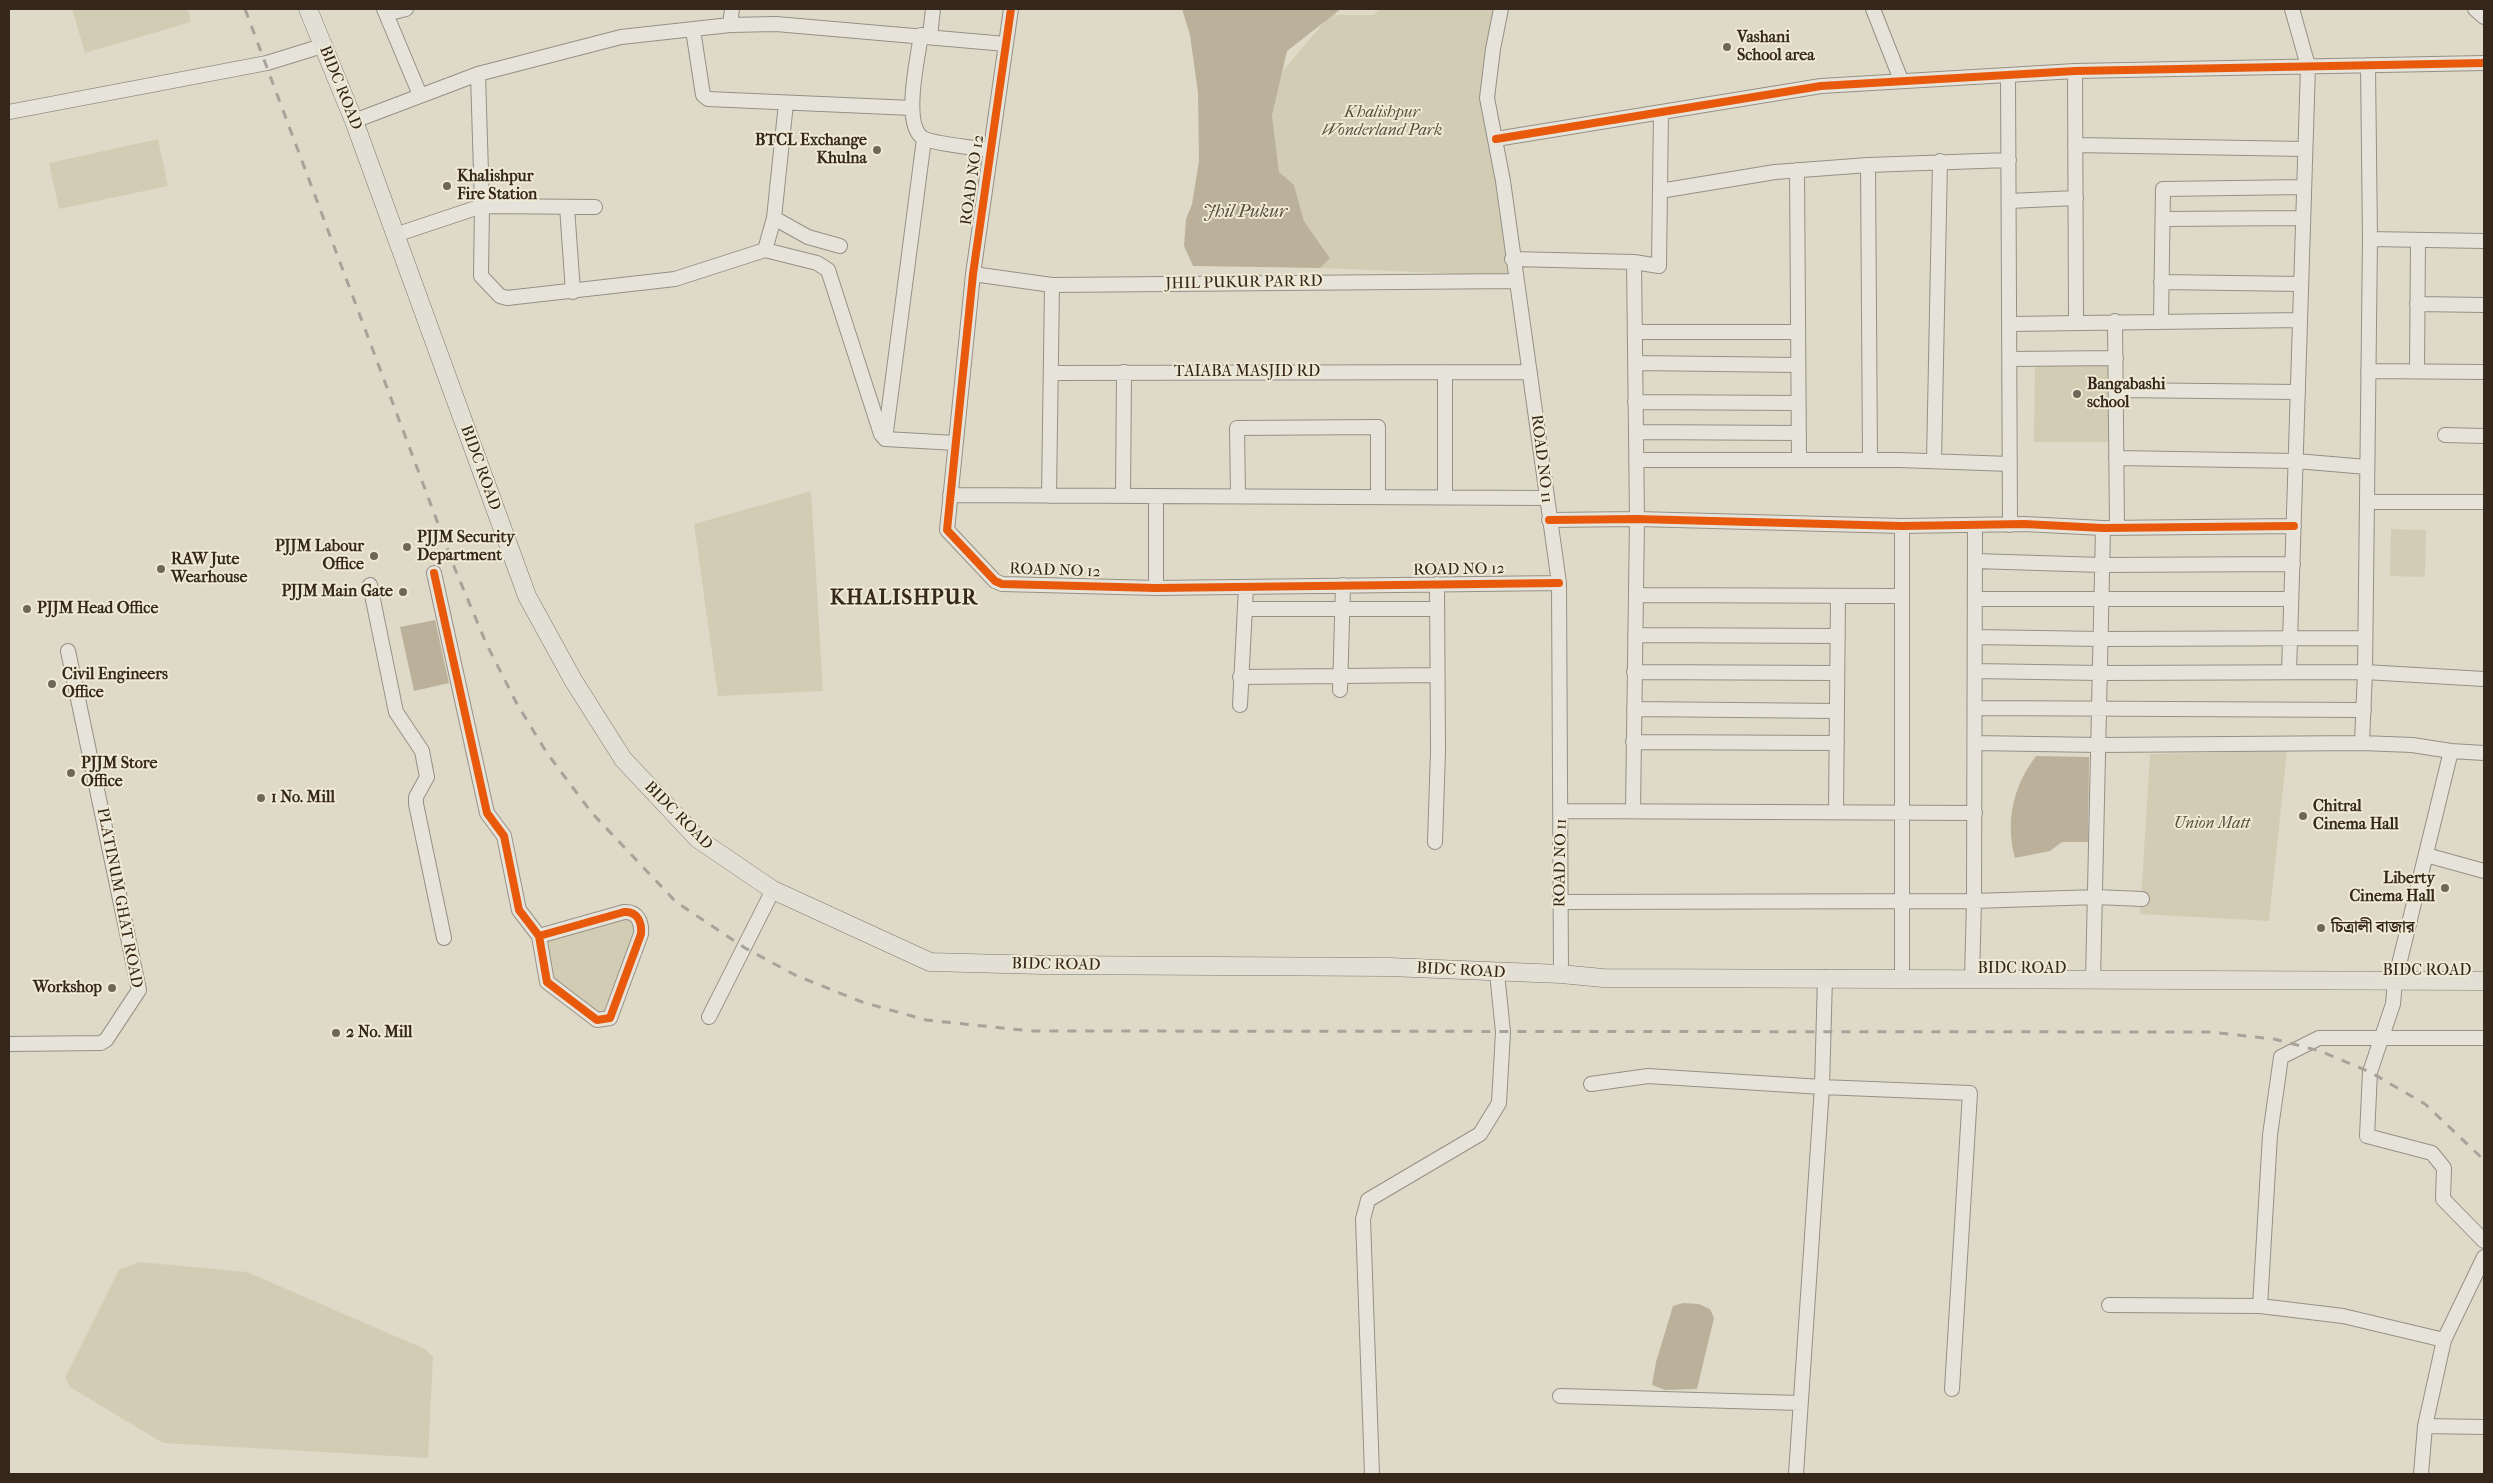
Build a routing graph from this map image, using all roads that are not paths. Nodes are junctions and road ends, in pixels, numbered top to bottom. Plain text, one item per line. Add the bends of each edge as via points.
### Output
1 (308, 9) edge
2 (406, 9) edge
3 (732, 9) edge
4 (933, 9) edge
5 (1011, 9) edge
6 (1501, 9) edge
7 (1873, 9) edge
8 (2292, 9) edge
9 (2475, 9) edge
10 (385, 12) edge
11 (2484, 18) edge
12 (730, 26) junction
13 (694, 30) junction
14 (925, 36) junction
15 (1006, 44) junction
16 (322, 46) junction
17 (2484, 63) edge
18 (2368, 65) junction
19 (2308, 66) junction
20 (2075, 71) junction
21 (478, 74) junction
22 (2008, 75) junction
23 (1901, 80) junction
24 (420, 95) junction
25 (786, 103) junction
26 (912, 108) junction
27 (9, 112) edge
28 (1661, 112) junction
29 (354, 122) junction
30 (924, 139) junction
31 (1496, 139) junction
32 (2076, 145) junction
33 (2305, 149) junction
34 (991, 150) junction
35 (2009, 160) junction
36 (1940, 161) junction
37 (1868, 165) junction
38 (1797, 170) junction
39 (2304, 187) junction
40 (1660, 191) junction
41 (2076, 198) junction
42 (2009, 201) junction
43 (482, 206) junction
44 (568, 206) junction
45 (595, 207) dead end
46 (774, 218) junction
47 (2303, 218) junction
48 (2162, 219) junction
49 (395, 234) junction
50 (2370, 239) junction
51 (2418, 240) junction
52 (2484, 241) edge
53 (840, 246) dead end
54 (765, 250) junction
55 (1512, 259) junction
56 (1634, 262) junction
57 (973, 274) junction
58 (1516, 281) junction
59 (2160, 282) junction
60 (2301, 284) junction
61 (1052, 285) junction
62 (573, 292) junction
63 (2417, 304) junction
64 (2484, 305) edge
65 (2161, 320) junction
66 (2300, 320) junction
67 (2076, 321) junction
68 (2115, 321) junction
69 (2010, 324) junction
70 (1635, 332) junction
71 (1798, 332) junction
72 (2116, 358) junction
73 (2010, 359) junction
74 (1635, 363) junction
75 (1798, 364) junction
76 (2368, 371) junction
77 (2417, 371) junction
78 (1052, 372) junction
79 (1124, 372) junction
80 (1444, 372) junction
81 (1530, 372) junction
82 (2484, 372) edge
83 (2116, 390) junction
84 (2298, 392) junction
85 (1636, 402) junction
86 (1798, 403) junction
87 (1636, 432) junction
88 (1799, 433) junction
89 (2445, 435) dead end
90 (2484, 436) edge
91 (885, 439) junction
92 (956, 443) junction
93 (2116, 458) junction
94 (1636, 460) junction
95 (1799, 460) junction
96 (1870, 460) junction
97 (1934, 461) junction
98 (2296, 461) junction
99 (2010, 464) junction
100 (2367, 467) junction
101 (950, 495) junction
102 (1049, 496) junction
103 (1123, 496) junction
104 (1156, 496) junction
105 (1238, 496) junction
106 (1378, 497) junction
107 (1445, 497) junction
108 (1547, 498) junction
109 (2367, 502) junction
110 (2484, 502) edge
111 (1549, 520) junction
112 (1637, 520) junction
113 (2010, 525) junction
114 (1902, 526) junction
115 (1975, 526) junction
116 (2294, 526) junction
117 (2110, 528) junction
118 (1975, 562) junction
119 (2293, 564) junction
120 (2102, 565) junction
121 (434, 573) dead end
122 (1559, 582) junction
123 (1437, 584) junction
124 (370, 585) dead end
125 (1343, 586) junction
126 (1246, 587) junction
127 (1156, 588) junction
128 (1636, 595) junction
129 (1838, 596) junction
130 (1898, 596) dead end
131 (1975, 599) junction
132 (2291, 599) junction
133 (2102, 600) junction
134 (1245, 609) junction
135 (1342, 609) junction
136 (1437, 609) junction
137 (1635, 635) junction
138 (1838, 636) junction
139 (1975, 637) junction
140 (2290, 638) junction
141 (2365, 638) junction
142 (2101, 639) junction
143 (68, 651) dead end
144 (1975, 671) junction
145 (1634, 672) junction
146 (2289, 672) junction
147 (2365, 672) junction
148 (1837, 673) junction
149 (2100, 673) junction
150 (1437, 675) junction
151 (1240, 677) junction
152 (2484, 679) edge
153 (1340, 683) junction
154 (1240, 705) dead end
155 (1975, 708) junction
156 (2099, 708) junction
157 (1634, 709) junction
158 (2364, 710) junction
159 (1837, 711) junction
160 (1633, 742) junction
161 (2362, 742) junction
162 (1837, 743) junction
163 (1975, 743) junction
164 (2099, 745) junction
165 (2452, 751) junction
166 (2484, 753) edge
167 (1562, 811) junction
168 (1632, 811) junction
169 (1836, 812) junction
170 (1901, 812) junction
171 (1975, 813) junction
172 (1435, 842) dead end
173 (2426, 855) junction
174 (2484, 871) edge
175 (773, 890) junction
176 (2096, 897) junction
177 (1903, 900) junction
178 (2142, 900) dead end
179 (1974, 901) junction
180 (1561, 902) junction
181 (539, 936) junction
182 (444, 938) dead end
183 (2484, 972) edge
184 (1498, 973) junction
185 (1561, 974) junction
186 (1902, 974) junction
187 (1973, 974) junction
188 (2093, 975) junction
189 (2397, 976) junction
190 (1825, 977) junction
191 (2484, 981) edge
192 (709, 1017) dead end
193 (2484, 1038) edge
194 (2383, 1039) junction
195 (9, 1044) edge
196 (1591, 1084) dead end
197 (1822, 1087) junction
198 (2484, 1241) edge
199 (2484, 1260) edge
200 (2108, 1305) dead end
201 (2260, 1306) junction
202 (2444, 1340) junction
203 (1952, 1389) dead end
204 (1560, 1396) dead end
205 (1800, 1404) junction
206 (2425, 1426) junction
207 (2484, 1427) edge
208 (1372, 1474) edge
209 (1796, 1474) edge
210 (2421, 1474) edge

1 - 16 main road, BIDC ROAD
2 - 10 street
3 - 12 street
4 - 14 street
5 - 15 street, ROAD NO 12
6 - 31 street, ROAD NO 11 via 1487,98
7 - 23 street
8 - 19 street
9 - 11 street
10 - 24 street
12 - 13 street
12 - 14 street via 776,24
13 - 21 street via 620,37
13 - 25 street via 703,95 708,99
14 - 15 street
14 - 26 street
15 - 34 street, ROAD NO 12
16 - 27 street via 267,63
16 - 29 main road, BIDC ROAD
17 - 18 street
18 - 19 street
18 - 50 street
19 - 20 street
19 - 33 street
20 - 22 street
20 - 32 street
21 - 24 street
21 - 43 street
22 - 23 street
22 - 35 street
23 - 28 street via 1821,86
24 - 29 street
25 - 26 street
25 - 46 street
26 - 30 street via 915,131
28 - 31 street
28 - 40 street
29 - 49 main road, BIDC ROAD
30 - 34 street
30 - 91 street
31 - 55 street, ROAD NO 11
32 - 33 street
32 - 41 street
33 - 39 street
34 - 57 street, ROAD NO 12
35 - 36 street
35 - 42 street
36 - 37 street
36 - 97 street
37 - 38 street
37 - 96 street
38 - 40 street
38 - 71 street
39 - 47 street
39 - 48 street via 2163,189
40 - 56 street via 1658,266
41 - 42 street
41 - 67 street
42 - 69 street
43 - 44 street
43 - 49 street
43 - 62 street via 481,276 500,296
44 - 45 street
44 - 62 street
46 - 53 street via 808,237
46 - 54 street
47 - 48 street
47 - 60 street
48 - 59 street
49 - 175 main road, BIDC ROAD via 527,596 573,680 623,759 698,839
50 - 51 street
50 - 76 street
51 - 52 street
51 - 63 street
54 - 62 street via 675,279
54 - 91 street via 817,263 828,270
55 - 56 street
55 - 58 street, ROAD NO 11
56 - 70 street
57 - 61 street, JHIL PUKUR PAR RD
57 - 92 street, ROAD NO 12
58 - 61 street, JHIL PUKUR PAR RD
58 - 81 street, ROAD NO 11
59 - 60 street
59 - 65 street
60 - 66 street
61 - 78 street
63 - 64 street
63 - 77 street
65 - 66 street
65 - 68 street
66 - 84 street
67 - 68 street
67 - 69 street
68 - 72 street
69 - 73 street
70 - 71 street
70 - 74 street
71 - 75 street
72 - 73 street
72 - 83 street
73 - 99 street
74 - 75 street
74 - 85 street
75 - 86 street
76 - 77 street
76 - 100 street
77 - 82 street
78 - 79 street, TAIABA MASJID RD
78 - 102 street
79 - 80 street, TAIABA MASJID RD
79 - 103 street
80 - 81 street, TAIABA MASJID RD
80 - 107 street
81 - 108 street, ROAD NO 11
83 - 84 street
83 - 93 street
84 - 98 street
85 - 86 street
85 - 87 street
86 - 88 street
87 - 88 street
87 - 94 street
88 - 95 street
89 - 90 street
91 - 92 street
92 - 101 street, ROAD NO 12
93 - 98 street
93 - 117 street
94 - 95 street
94 - 112 street
95 - 96 street
96 - 97 street
97 - 99 street
98 - 100 street
98 - 116 street
99 - 113 street
100 - 109 street
101 - 102 street
101 - 127 street, ROAD NO 12 via 947,530 995,581 1002,584
102 - 103 street
103 - 104 street
104 - 105 street
104 - 127 street
105 - 106 street
105 - 106 street via 1238,428 1378,427
106 - 107 street
107 - 108 street
108 - 111 street, ROAD NO 11
109 - 110 street
109 - 141 street
111 - 112 street
111 - 122 street, ROAD NO 11
112 - 114 street
112 - 128 street
113 - 115 street
113 - 117 street
114 - 115 street
114 - 170 street
115 - 118 street
116 - 117 street
116 - 119 street
117 - 120 street
118 - 120 street
118 - 131 street
119 - 120 street
119 - 132 street
120 - 133 street
121 - 181 street via 487,813 504,836 520,910
122 - 123 street, ROAD NO 12
122 - 167 street, ROAD NO 11
123 - 125 street, ROAD NO 12
123 - 136 street
124 - 182 street via 396,712 422,751 427,777 416,797 416,804
125 - 126 street, ROAD NO 12
125 - 135 street
126 - 127 street, ROAD NO 12
126 - 134 street
128 - 129 street
128 - 137 street
129 - 130 street
129 - 138 street
131 - 133 street
131 - 139 street
132 - 133 street
132 - 140 street
133 - 142 street
134 - 135 street
134 - 151 street
135 - 136 street
135 - 153 street
136 - 150 street
137 - 138 street
137 - 145 street
138 - 148 street
139 - 142 street
139 - 144 street
140 - 141 street
140 - 142 street
140 - 146 street
141 - 147 street
142 - 149 street
143 - 195 street, PLATINUM GHAT ROAD via 139,990 101,1043
144 - 149 street
144 - 155 street
145 - 148 street
145 - 157 street
146 - 147 street
146 - 149 street
147 - 152 street
147 - 158 street
148 - 159 street
149 - 156 street
150 - 153 street
150 - 172 street
151 - 153 street
151 - 154 street
155 - 156 street
155 - 163 street
156 - 158 street
156 - 164 street
157 - 159 street
157 - 160 street
158 - 161 street
159 - 162 street
160 - 162 street
160 - 168 street
161 - 164 street
161 - 165 street
162 - 169 street
163 - 164 street
163 - 171 street
164 - 176 street
165 - 166 street
165 - 173 street
167 - 168 street
167 - 180 street, ROAD NO 11
168 - 169 street
169 - 170 street
170 - 171 street
170 - 177 street
171 - 179 street
173 - 174 street
173 - 189 street
175 - 184 main road, BIDC ROAD via 930,962 1389,968
175 - 192 street
176 - 178 street
176 - 179 street
176 - 188 street
177 - 179 street
177 - 180 street
177 - 186 street
179 - 187 street
180 - 185 street, ROAD NO 11
181 - 181 street via 624,912 637,916 641,934 610,1018 597,1020 550,985
183 - 189 main road, BIDC ROAD
184 - 185 main road, BIDC ROAD
184 - 208 street via 1503,1032 1499,1103 1480,1134 1368,1200 1363,1219
185 - 186 main road, BIDC ROAD via 1611,968
185 - 190 main road, BIDC ROAD via 1603,978
186 - 187 main road, BIDC ROAD
186 - 190 main road, BIDC ROAD
187 - 188 main road, BIDC ROAD
188 - 189 main road, BIDC ROAD
189 - 191 main road, BIDC ROAD
189 - 194 street
190 - 197 street
193 - 194 street
194 - 198 street via 2370,1072 2367,1136 2432,1153 2444,1168 2443,1199
194 - 201 street via 2319,1038 2281,1057 2270,1135
196 - 197 street via 1648,1076
197 - 203 street via 1970,1093
197 - 205 street
199 - 202 street
200 - 201 street
201 - 202 street via 2343,1316
202 - 206 street
204 - 205 street
205 - 209 street
206 - 207 street
206 - 210 street

